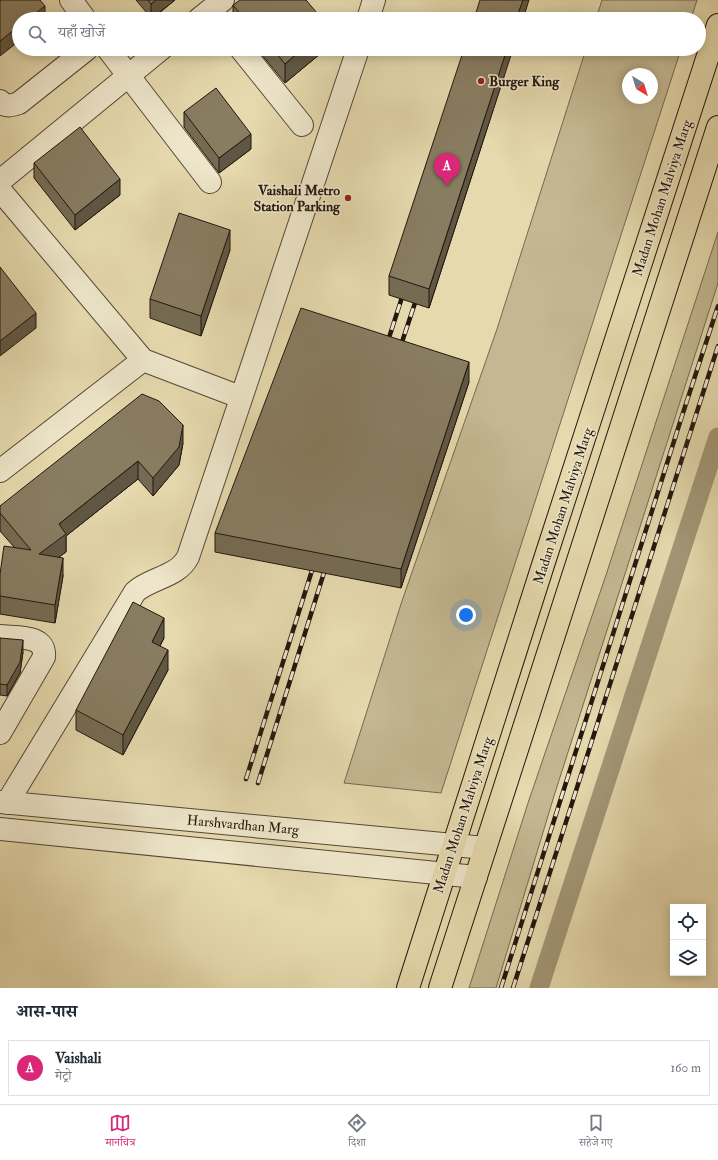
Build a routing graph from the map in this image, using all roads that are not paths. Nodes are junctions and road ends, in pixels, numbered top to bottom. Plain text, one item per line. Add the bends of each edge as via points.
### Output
1 (71, 0) edge
2 (374, 0) edge
3 (80, 12) edge
4 (370, 12) edge
5 (718, 25) edge
6 (77, 56) edge
7 (113, 56) edge
8 (152, 56) edge
9 (247, 56) edge
10 (356, 56) edge
11 (127, 75) junction
12 (0, 101) edge
13 (302, 125) dead end
14 (718, 126) edge
15 (0, 181) edge
16 (210, 182) dead end
17 (0, 190) edge
18 (143, 360) junction
19 (240, 397) junction
20 (0, 471) edge
21 (0, 636) edge
22 (0, 733) edge
23 (3, 802) edge
24 (0, 829) edge
25 (454, 845) junction
26 (485, 848) junction
27 (444, 874) junction
28 (476, 877) junction
29 (408, 988) edge
30 (440, 988) edge

1 - 3 street
2 - 4 street
5 - 25 main road, Madan Mohan Malviya Marg
6 - 12 street via 19,102 10,106
7 - 11 street
8 - 11 street
9 - 13 street
10 - 19 street
11 - 15 street
11 - 16 street
14 - 26 main road
17 - 18 street
18 - 19 street
18 - 20 street
19 - 23 street via 185,563 135,592
21 - 22 street via 36,640 44,651 44,658
23 - 25 street, Harshvardhan Marg
24 - 27 street, Harshvardhan Marg
25 - 26 street, Harshvardhan Marg
25 - 27 main road, Madan Mohan Malviya Marg
26 - 28 main road
27 - 28 street, Harshvardhan Marg
27 - 29 main road, Madan Mohan Malviya Marg
28 - 30 main road

